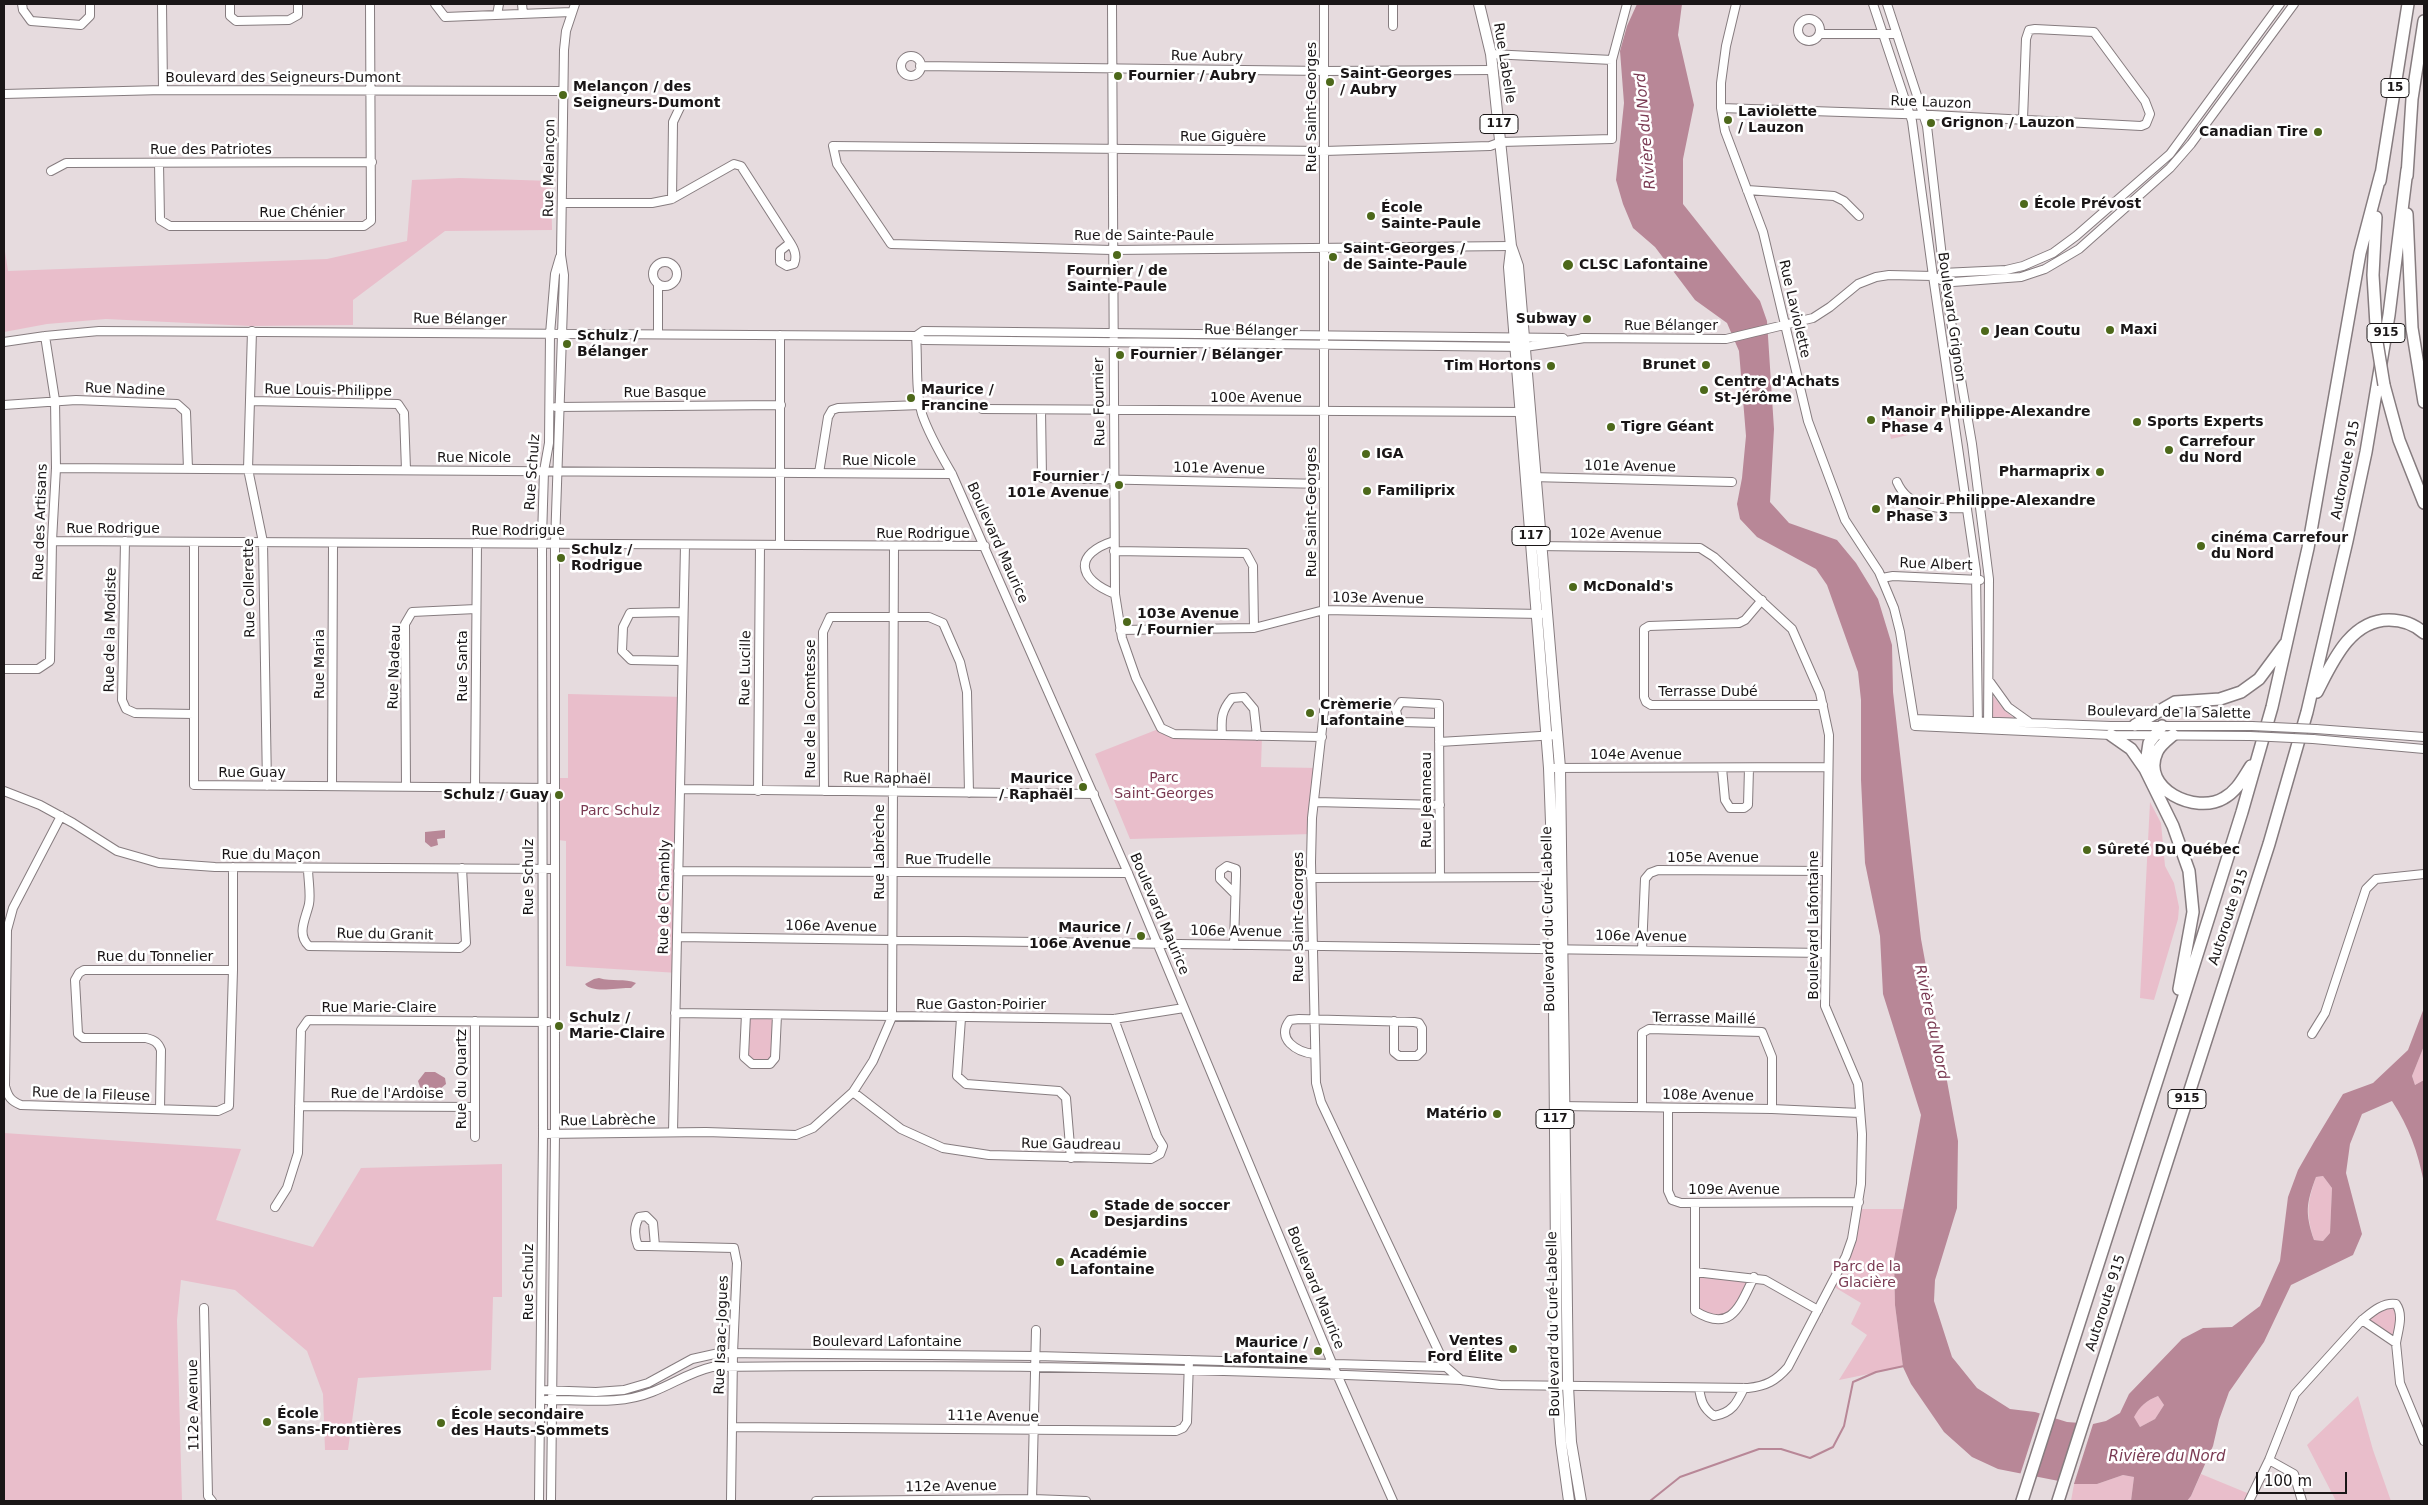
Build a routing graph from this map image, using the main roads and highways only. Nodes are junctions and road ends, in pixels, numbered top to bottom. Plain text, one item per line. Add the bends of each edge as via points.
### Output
1 (1479, 4) edge
2 (2408, 4) edge
3 (2424, 21) edge
4 (2407, 170) junction
5 (2381, 173) junction
6 (1520, 342) joint
7 (2424, 402) edge
8 (2424, 503) edge
9 (2424, 633) edge
10 (2289, 639) junction
11 (2307, 712) junction
12 (2135, 725) road end
13 (2162, 726) road end
14 (2111, 735) road end
15 (2173, 735) road end
16 (2258, 757) junction
17 (2145, 769) junction
18 (2165, 1054) junction
19 (1560, 1238) junction
20 (1568, 1500) edge
21 (1581, 1501) edge
22 (2022, 1501) edge
23 (2058, 1501) edge

1 - 6 main road, Rue Labelle / 117 via 1491,54 1511,246 1518,266
2 - 5 highway, 15
3 - 4 highway, 15 via 2412,99
4 - 7 highway, 15 via 2410,305
4 - 11 highway, Autoroute 915 / 915 via 2388,322 2366,452
5 - 8 highway, 15, bridge via 2373,253 2377,342 2384,385 2399,440
5 - 10 highway, Autoroute 915 / 915 via 2360,254
6 - 19 main road, Boulevard du Curé-Labelle / 117 via 1555,768
9 - 11 highway via 2413,625 2396,620 2381,621 2360,630 2336,656
10 - 12 highway via 2261,676 2246,689 2220,699 2175,702
10 - 16 highway, Autoroute 915 / 915
11 - 23 highway, Autoroute 915 / 915 via 2266,852
13 - 17 highway via 2146,750
14 - 17 highway via 2131,749
15 - 16 highway via 2157,751 2154,764 2159,780 2169,792 2189,803 2208,804 2223,799 2238,786
16 - 18 highway, Autoroute 915 / 915
17 - 18 highway via 2182,848 2194,902
18 - 22 highway, Autoroute 915 / 915
19 - 20 main road, Boulevard du Curé-Labelle / 117 via 1557,1386
19 - 21 main road, Boulevard du Curé-Labelle / 117 via 1571,1442

